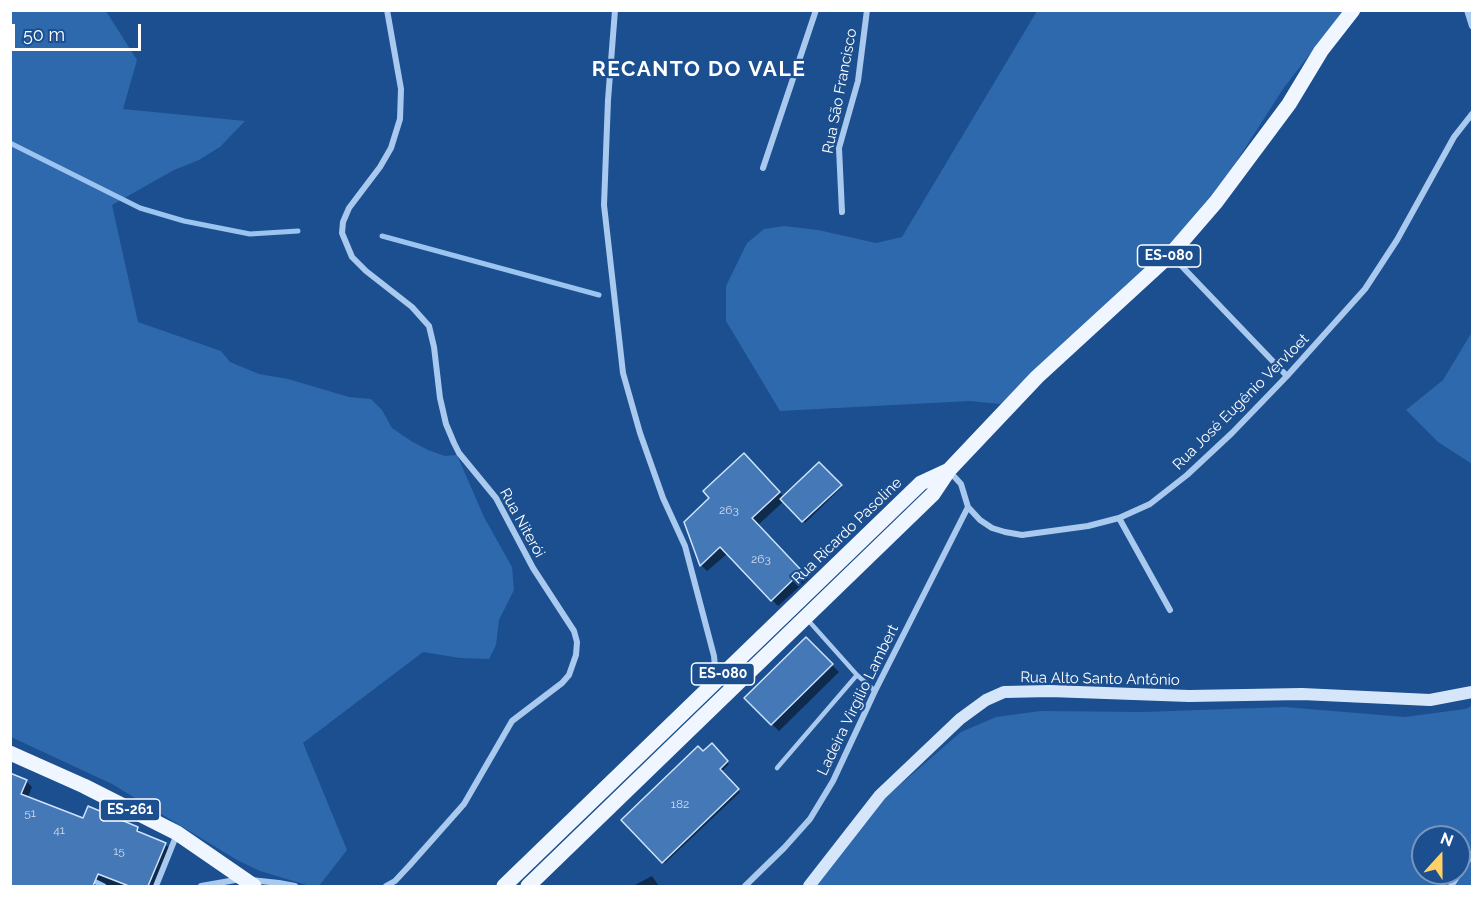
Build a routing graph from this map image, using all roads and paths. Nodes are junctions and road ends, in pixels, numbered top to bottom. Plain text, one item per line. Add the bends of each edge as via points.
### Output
1 (387, 10) edge
2 (615, 10) edge
3 (816, 10) edge
4 (867, 10) edge
5 (1353, 10) edge
6 (1467, 10) edge
7 (1473, 26) edge
8 (1473, 114) edge
9 (763, 168) dead end
10 (842, 212) dead end
11 (1171, 254) junction
12 (1287, 376) junction
13 (949, 470) junction
14 (968, 507) junction
15 (1119, 518) junction
16 (1170, 610) dead end
17 (805, 617) junction
18 (857, 675) junction
19 (716, 681) junction
20 (875, 691) junction
21 (1473, 692) edge
22 (10, 753) edge
23 (777, 768) dead end
24 (177, 833) junction
25 (1473, 854) edge
26 (248, 883) edge
27 (156, 886) edge
28 (201, 886) edge
29 (295, 886) edge
30 (386, 886) edge
31 (504, 886) edge
32 (528, 886) edge
33 (745, 886) edge
34 (809, 886) edge
35 (1451, 886) edge

1 - 30 street, Rua Niterói via 402,89 400,120 380,167 349,208 342,233 352,257 429,326 440,398 454,443 496,498 577,642 569,675 512,720 464,804 395,881
2 - 19 street via 604,205 623,373 663,498 685,546 714,656
3 - 9 street
4 - 10 street, Rua São Francisco via 858,81 839,148
5 - 11 main road, ES-080 via 1216,202
6 - 7 street
8 - 12 street, Rua José Eugênio Vervloet via 1454,137 1365,289
11 - 12 street
11 - 13 main road, ES-080 via 1037,377
12 - 15 street, Rua José Eugênio Vervloet via 1187,475 1149,504
13 - 14 street, Rua José Eugênio Vervloet via 961,484
13 - 17 main road, ES-080 via 933,494
13 - 19 main road, Rua Ricardo Pasoline / ES-080 via 921,483
14 - 15 street, Rua José Eugênio Vervloet via 992,528 1022,535
14 - 20 street, Ladeira Virgilio Lambert
15 - 16 street
17 - 18 lane
17 - 32 main road, ES-080
18 - 20 lane
18 - 23 lane
19 - 31 main road, Rua Ricardo Pasoline / ES-080
20 - 33 street, Ladeira Virgilio Lambert via 848,752 810,819
21 - 34 street, Rua Alto Santo Antônio via 1430,700 1302,694 1004,692 960,719 880,795
22 - 24 main road, ES-261
24 - 26 main road, ES-261
24 - 27 street
25 - 35 street
26 - 28 street
26 - 29 street

